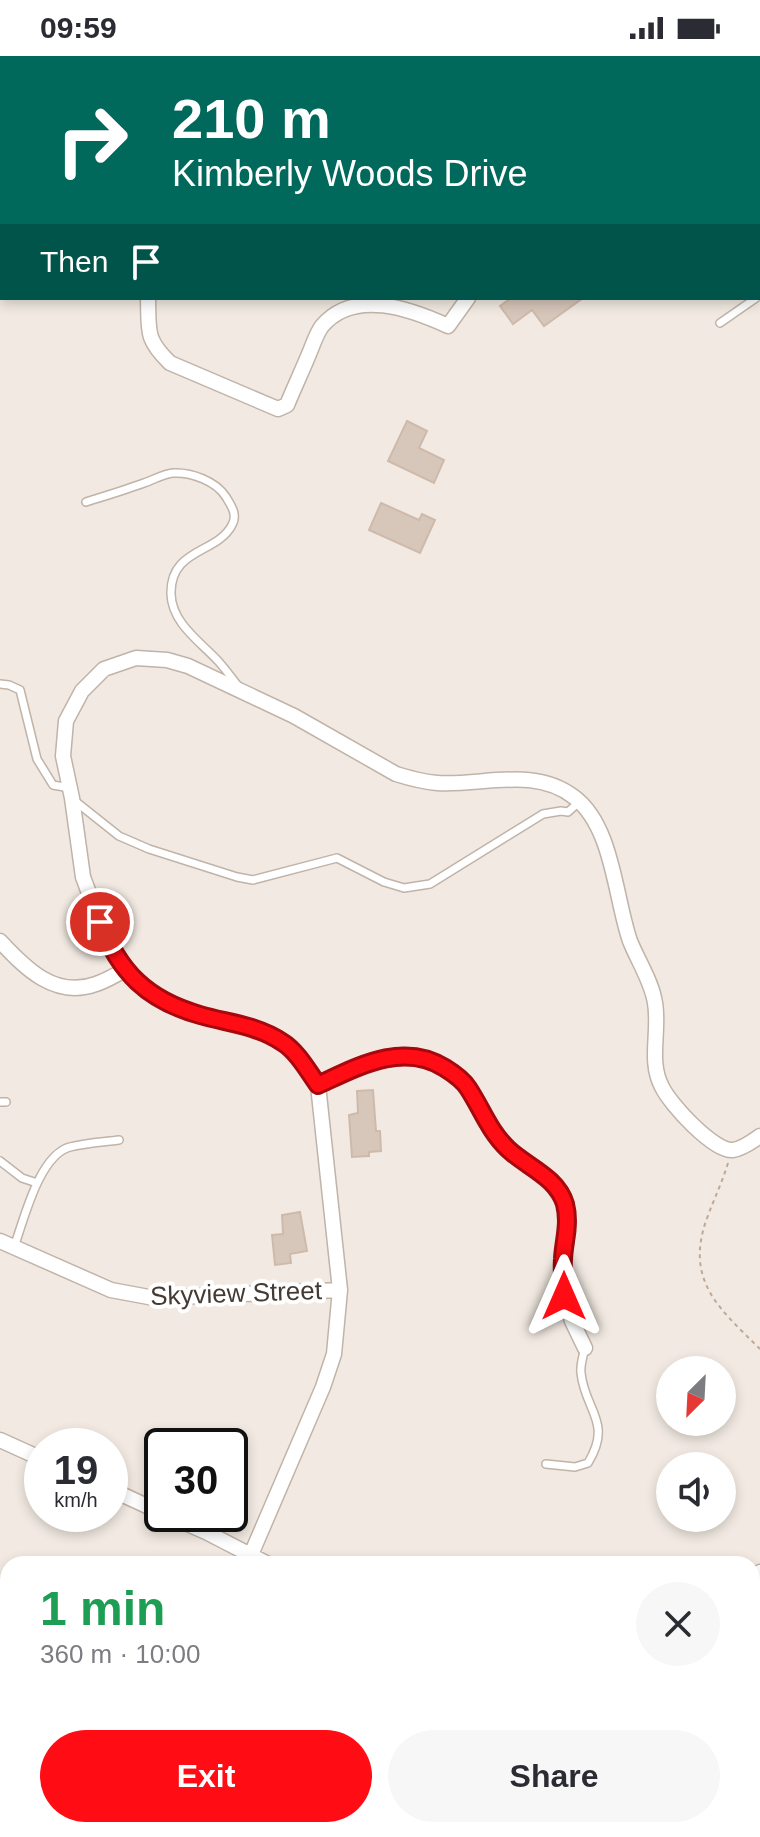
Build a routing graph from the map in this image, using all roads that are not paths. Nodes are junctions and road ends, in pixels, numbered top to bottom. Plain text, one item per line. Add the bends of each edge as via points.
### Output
1 (148, 300) edge
2 (467, 300) edge
3 (754, 300) edge
4 (720, 323) dead end
5 (86, 502) dead end
6 (0, 684) edge
7 (242, 691) junction
8 (71, 793) junction
9 (580, 801) junction
10 (0, 941) edge
11 (125, 970) junction
12 (318, 1085) junction
13 (760, 1136) edge
14 (119, 1140) dead end
15 (0, 1161) edge
16 (37, 1183) junction
17 (7, 1244) edge
18 (340, 1290) junction
19 (585, 1348) joint
20 (0, 1440) edge
21 (24, 1451) edge
22 (546, 1464) dead end
23 (198, 1532) edge
24 (241, 1556) edge
25 (250, 1556) edge

1 - 2 street via 150,339 170,363 278,409 287,405 320,329 332,316 358,305 381,305 419,312 448,326
3 - 4 lane
5 - 7 lane via 170,473 206,480 224,492 233,508 232,525 181,564 171,598 183,625
6 - 8 lane via 20,690 37,759 53,785
7 - 8 street via 167,660 136,658 104,669 82,691 66,721 63,756
7 - 9 street via 396,774 439,783 537,781
8 - 9 lane via 119,836 237,877 253,880 337,858 404,888 430,884 543,814 568,812
8 - 11 street via 83,877 108,944
9 - 13 street via 595,820 629,938 655,999 654,1057 661,1086 678,1110 720,1146 732,1150
10 - 11 street via 31,972 62,986 94,985
11 - 12 street via 148,992 173,1005 284,1042
12 - 18 street
12 - 19 street via 371,1061 402,1055 435,1062 466,1086 508,1150 548,1179 564,1202 564,1296
14 - 16 lane via 68,1147
15 - 16 lane
16 - 17 lane
17 - 18 street, Skyview Street via 131,1295
18 - 25 street via 326,1380
19 - 22 lane via 581,1371 600,1438 588,1463
20 - 21 street
23 - 24 street

